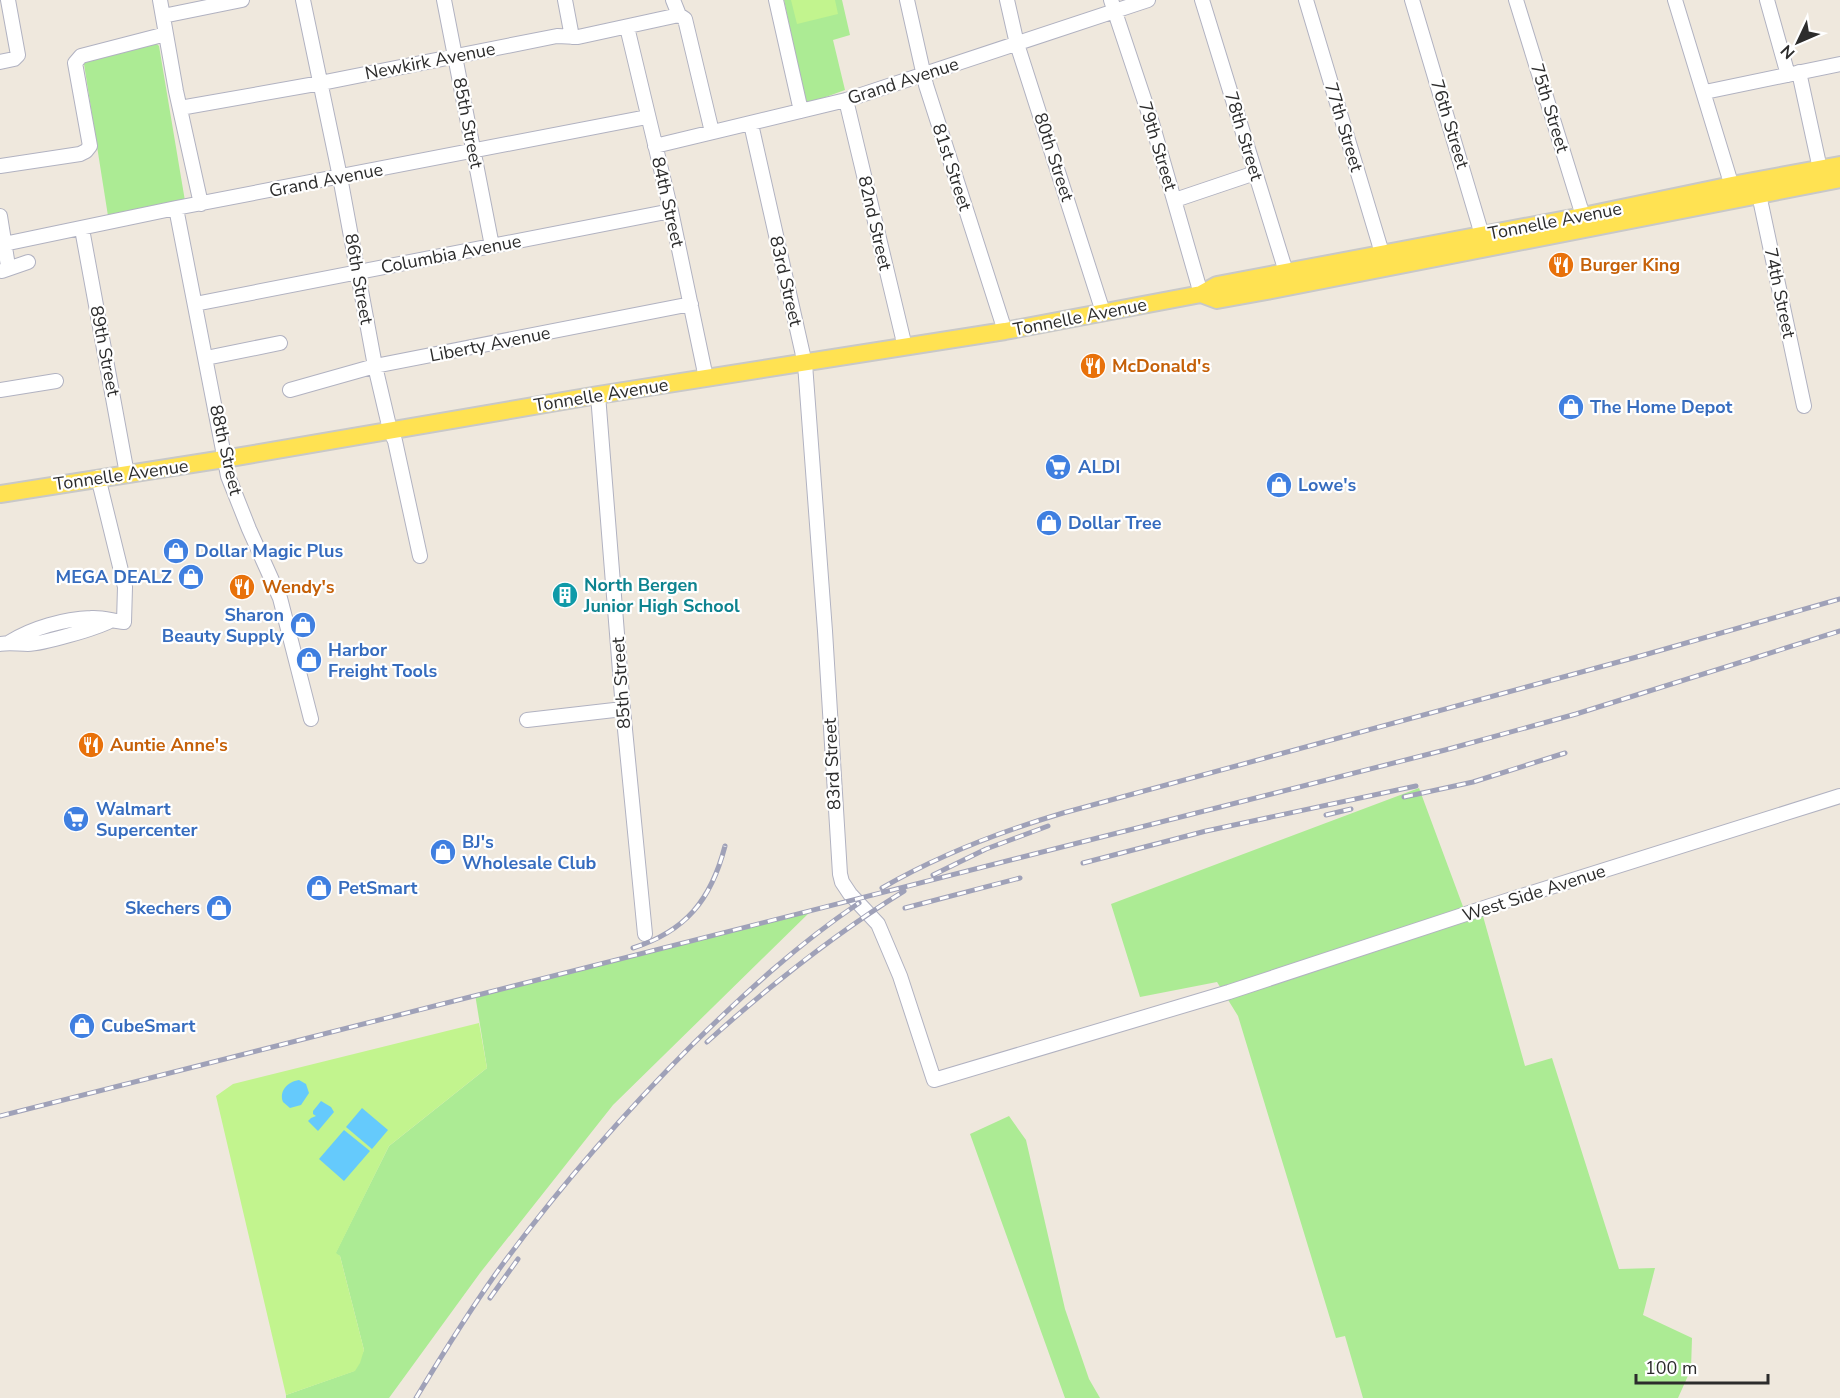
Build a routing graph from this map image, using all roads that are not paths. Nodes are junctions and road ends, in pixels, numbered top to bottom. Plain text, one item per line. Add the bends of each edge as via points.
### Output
1 (8, 0) edge
2 (160, 0) edge
3 (242, 0) edge
4 (303, 0) edge
5 (444, 0) edge
6 (565, 0) edge
7 (673, 0) edge
8 (776, 0) edge
9 (907, 0) edge
10 (1007, 0) edge
11 (1148, 0) edge
12 (1202, 0) edge
13 (1305, 0) edge
14 (1412, 0) edge
15 (1516, 0) edge
16 (1675, 0) edge
17 (1767, 0) edge
18 (1112, 6) edge
19 (680, 15) junction
20 (163, 16) junction
21 (627, 27) junction
22 (166, 34) junction
23 (572, 37) junction
24 (1017, 44) junction
25 (455, 56) junction
26 (0, 62) edge
27 (1840, 64) edge
28 (1794, 74) junction
29 (923, 75) junction
30 (321, 83) junction
31 (1705, 92) junction
32 (846, 100) junction
33 (180, 108) junction
34 (801, 111) junction
35 (647, 117) junction
36 (751, 124) junction
37 (711, 132) junction
38 (655, 146) junction
39 (474, 151) junction
40 (1840, 165) edge
41 (0, 166) edge
42 (1820, 169) junction
43 (1255, 173) junction
44 (340, 177) junction
45 (1840, 179) edge
46 (1757, 188) junction
47 (1734, 193) junction
48 (1175, 200) junction
49 (201, 204) junction
50 (176, 208) junction
51 (671, 211) junction
52 (0, 216) edge
53 (1583, 216) junction
54 (82, 229) junction
55 (1485, 241) junction
56 (4, 244) junction
57 (492, 246) junction
58 (1382, 253) junction
59 (28, 262) dead end
60 (3, 271) edge
61 (359, 271) junction
62 (1286, 272) junction
63 (1201, 294) junction
64 (195, 304) junction
65 (691, 304) junction
66 (1103, 312) junction
67 (1005, 331) junction
68 (280, 343) dead end
69 (904, 347) junction
70 (206, 358) junction
71 (805, 364) junction
72 (375, 366) junction
73 (706, 378) junction
74 (56, 381) dead end
75 (0, 390) edge
76 (290, 390) dead end
77 (598, 395) junction
78 (1804, 406) dead end
79 (390, 430) junction
80 (224, 459) junction
81 (127, 474) junction
82 (98, 477) junction
83 (0, 494) edge
84 (420, 556) dead end
85 (5, 643) edge
86 (623, 709) junction
87 (311, 719) dead end
88 (527, 720) dead end
89 (1840, 796) edge
90 (645, 934) dead end
91 (1229, 992) joint

1 - 26 street via 18,55
2 - 20 street
3 - 20 street
4 - 30 street, 86th Street
5 - 25 street, 85th Street
6 - 23 street
7 - 19 street
8 - 34 street
9 - 29 street, 81st Street
10 - 24 street, 80th Street
11 - 18 street, Grand Avenue
12 - 43 street, 78th Street
13 - 58 street, 77th Street
14 - 55 street, 76th Street
15 - 53 street, 75th Street
16 - 31 street
17 - 28 street
18 - 24 street, Grand Avenue
18 - 48 street, 79th Street
19 - 21 street, Newkirk Avenue
19 - 37 street via 685,20
20 - 22 street
21 - 23 street, Newkirk Avenue
21 - 35 street, 84th Street
22 - 33 street
22 - 41 street via 76,60 90,146 86,151
23 - 25 street, Newkirk Avenue via 557,36
24 - 29 street, Grand Avenue
24 - 66 street, 80th Street
25 - 30 street, Newkirk Avenue
25 - 39 street, 85th Street
27 - 28 street
28 - 31 street
28 - 42 street
29 - 32 street, Grand Avenue
29 - 67 street, 81st Street
30 - 33 street, Newkirk Avenue
30 - 44 street, 86th Street
31 - 47 street
32 - 34 street, Grand Avenue
32 - 69 street, 82nd Street
33 - 49 street
34 - 36 street, Grand Avenue
35 - 38 street, 84th Street
35 - 39 street, Grand Avenue
36 - 37 street, Grand Avenue
36 - 71 street, 83rd Street
37 - 38 street, Grand Avenue
38 - 51 street, 84th Street
39 - 44 street, Grand Avenue
39 - 57 street, 85th Street
40 - 42 main road, Tonnelle Avenue
42 - 46 main road, Tonnelle Avenue
43 - 48 street
43 - 62 street, 78th Street
44 - 49 street, Grand Avenue
44 - 61 street, 86th Street
45 - 46 main road, Tonnelle Avenue
46 - 47 main road, Tonnelle Avenue
46 - 78 street, 74th Street
47 - 53 main road, Tonnelle Avenue
47 - 55 main road, Tonnelle Avenue
48 - 63 street, 79th Street
49 - 50 street, Grand Avenue
50 - 54 street, Grand Avenue
50 - 64 street, 88th Street
51 - 57 street, Columbia Avenue
51 - 65 street, 84th Street
52 - 56 street
53 - 55 main road, Tonnelle Avenue
54 - 56 street, Grand Avenue
54 - 81 street, 89th Street
55 - 58 main road, Tonnelle Avenue
55 - 63 main road, Tonnelle Avenue via 1217,300
56 - 60 street
57 - 61 street, Columbia Avenue
58 - 62 main road, Tonnelle Avenue
59 - 60 street
61 - 64 street, Columbia Avenue
61 - 72 street, 86th Street
62 - 63 main road, Tonnelle Avenue via 1217,285
63 - 66 main road, Tonnelle Avenue
64 - 70 street, 88th Street
65 - 72 street, Liberty Avenue
65 - 73 street, 84th Street
66 - 67 main road, Tonnelle Avenue
67 - 69 main road, Tonnelle Avenue
68 - 70 street
69 - 71 main road, Tonnelle Avenue
70 - 80 street, 88th Street
71 - 73 main road, Tonnelle Avenue
71 - 91 street, 83rd Street via 840,874 850,894 878,924 900,976 934,1080
72 - 76 street, Liberty Avenue
72 - 79 street, 86th Street
73 - 77 main road, Tonnelle Avenue
74 - 75 street
77 - 79 main road, Tonnelle Avenue
77 - 86 street, 85th Street
79 - 80 main road, Tonnelle Avenue
79 - 84 street, 86th Street
80 - 81 main road, Tonnelle Avenue
80 - 87 street, 88th Street via 244,518 280,598
81 - 82 main road, Tonnelle Avenue
82 - 83 main road, Tonnelle Avenue
82 - 85 street via 125,587 124,622 93,617 77,619 26,632
86 - 88 street
86 - 90 street, 85th Street
89 - 91 street, West Side Avenue

